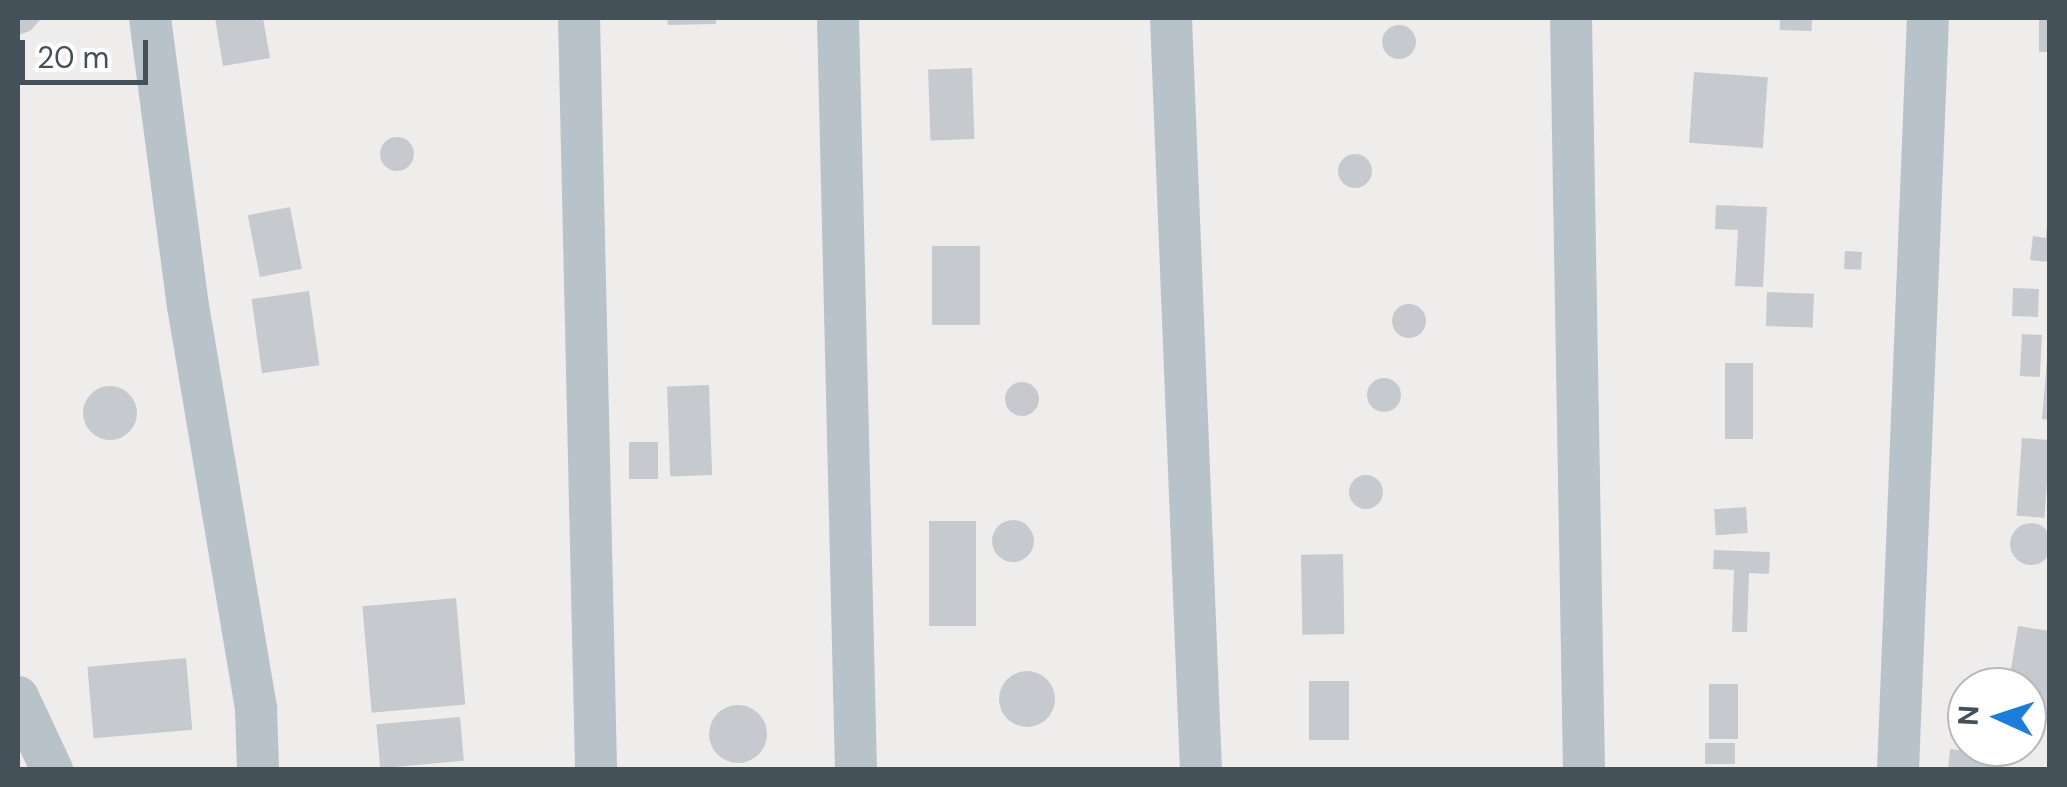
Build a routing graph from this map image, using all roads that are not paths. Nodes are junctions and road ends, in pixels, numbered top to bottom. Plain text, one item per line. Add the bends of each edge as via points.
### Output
1 (150, 18) edge
2 (579, 18) edge
3 (838, 18) edge
4 (1171, 18) edge
5 (1572, 18) edge
6 (1928, 18) edge
7 (18, 698) edge
8 (52, 770) edge
9 (258, 770) edge
10 (596, 770) edge
11 (856, 770) edge
12 (1201, 770) edge
13 (1584, 770) edge
14 (1898, 770) edge

1 - 9 street via 188,306 256,708
2 - 10 street
3 - 11 street
4 - 12 street
5 - 13 street
6 - 14 street
7 - 8 street

